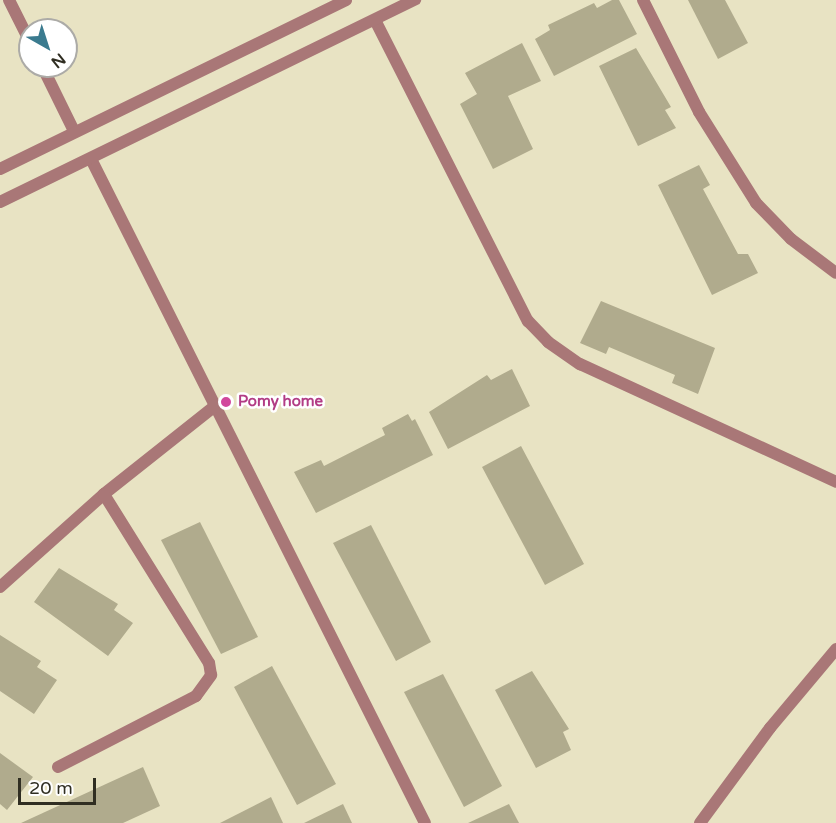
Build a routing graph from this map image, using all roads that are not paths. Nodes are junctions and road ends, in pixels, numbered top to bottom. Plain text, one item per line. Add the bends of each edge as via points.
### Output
1 (9, 0) edge
2 (346, 0) edge
3 (415, 0) edge
4 (643, 0) edge
5 (18, 18) edge
6 (375, 20) junction
7 (48, 78) edge
8 (74, 131) junction
9 (92, 159) junction
10 (0, 170) edge
11 (0, 202) edge
12 (836, 273) edge
13 (215, 406) junction
14 (836, 482) edge
15 (104, 494) junction
16 (0, 587) edge
17 (836, 649) edge
18 (58, 767) dead end
19 (425, 823) edge
20 (700, 823) edge

1 - 5 street
2 - 8 street
3 - 6 street
4 - 12 street via 699,112 756,202 791,239
6 - 9 street
6 - 14 street via 528,321 548,342 580,364
7 - 8 street
8 - 10 street
9 - 11 street
9 - 13 street
13 - 15 street
13 - 19 street
15 - 16 street
15 - 18 street via 209,663 212,675 195,696
17 - 20 street via 770,728

